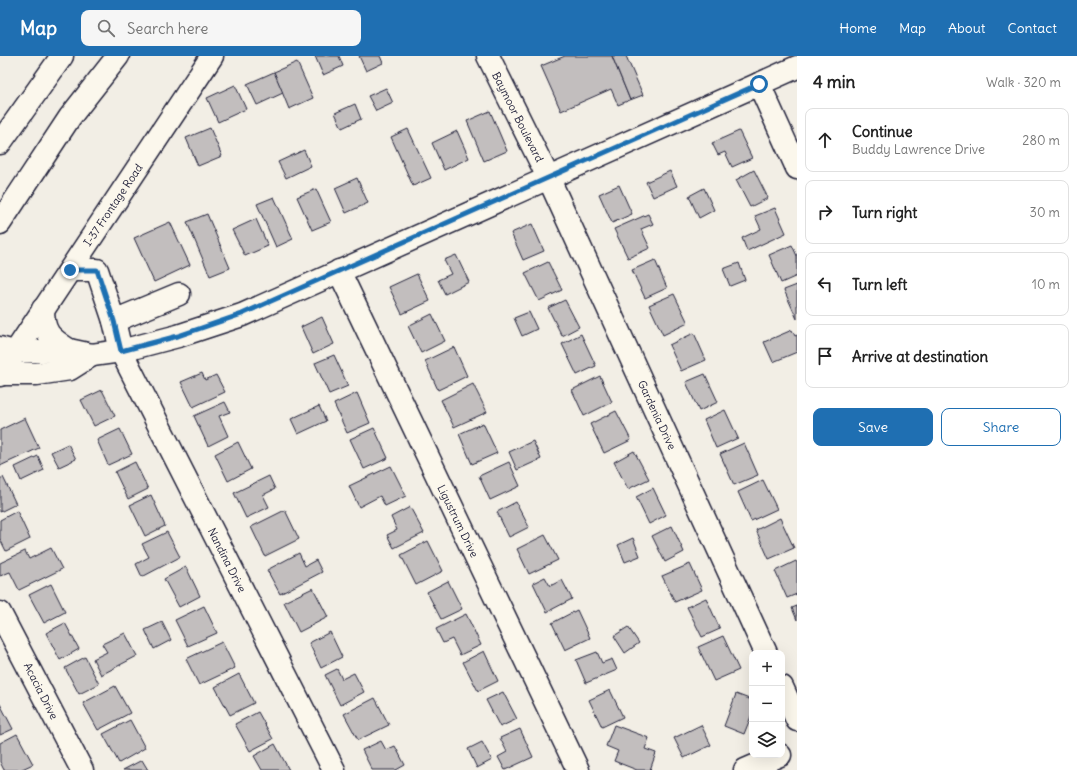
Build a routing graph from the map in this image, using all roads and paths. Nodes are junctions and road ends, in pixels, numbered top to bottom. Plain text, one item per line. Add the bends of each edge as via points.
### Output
1 (62, 56) edge
2 (118, 56) edge
3 (212, 56) edge
4 (488, 56) edge
5 (797, 67) edge
6 (759, 84) junction
7 (0, 144) edge
8 (797, 168) edge
9 (548, 178) junction
10 (0, 223) edge
11 (70, 270) junction
12 (339, 272) junction
13 (179, 294) dead end
14 (43, 309) junction
15 (114, 321) junction
16 (7, 350) edge
17 (69, 350) junction
18 (121, 351) junction
19 (92, 355) junction
20 (0, 374) edge
21 (0, 612) edge
22 (765, 650) edge
23 (785, 694) edge
24 (797, 720) edge
25 (797, 748) edge
26 (785, 753) edge
27 (774, 758) edge
28 (82, 770) edge
29 (334, 770) edge
30 (578, 770) edge
31 (745, 770) edge

1 - 7 main road
2 - 10 main road via 70,117
3 - 11 main road, I-37 Frontage Road
4 - 9 main road, Baymoor Boulevard
5 - 6 main road
6 - 8 main road
6 - 9 main road
9 - 12 main road
9 - 22 main road, Gardenia Drive
11 - 14 main road, I-37 Frontage Road
11 - 15 main road, Nandina Drive via 97,270
12 - 18 main road via 242,314 178,336
12 - 30 main road, Ligustrum Drive
13 - 15 main road
14 - 16 main road, I-37 Frontage Road
14 - 17 main road via 43,323 49,334
15 - 18 main road, Nandina Drive
16 - 17 main road
16 - 20 main road, I-37 Frontage Road
17 - 19 main road
18 - 19 main road
18 - 29 main road, Nandina Drive
19 - 20 main road via 70,369 37,374
21 - 28 main road, Acacia Drive
23 - 24 main road
25 - 26 main road
27 - 31 main road

